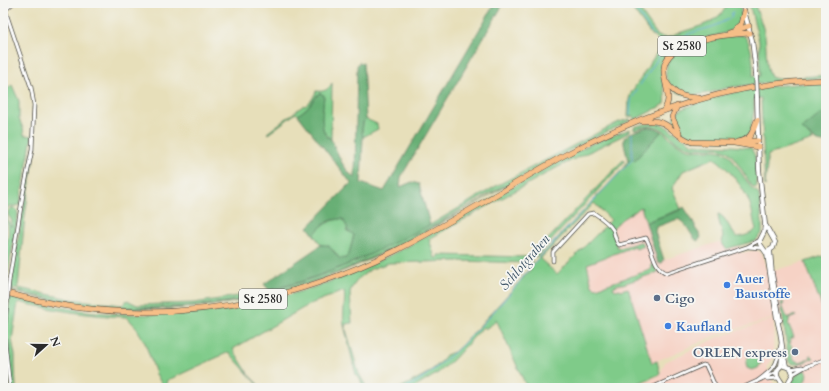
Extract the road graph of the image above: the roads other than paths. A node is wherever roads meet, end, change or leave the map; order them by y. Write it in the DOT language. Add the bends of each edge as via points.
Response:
graph roads {
  1 [pos="14,3"];
  2 [pos="742,3"];
  3 [pos="4,9"];
  4 [pos="744,11"];
  5 [pos="749,26"];
  6 [pos="734,30"];
  7 [pos="750,33"];
  8 [pos="724,35"];
  9 [pos="665,80"];
  10 [pos="826,80"];
  11 [pos="704,98"];
  12 [pos="678,106"];
  13 [pos="664,110"];
  14 [pos="757,120"];
  15 [pos="637,121"];
  16 [pos="680,136"];
  17 [pos="742,141"];
  18 [pos="758,141"];
  19 [pos="734,143"];
  20 [pos="758,147"];
  21 [pos="765,224"];
  22 [pos="770,236"];
  23 [pos="761,239"];
  24 [pos="747,246"];
  25 [pos="763,249"];
  26 [pos="770,250"];
  27 [pos="553,261"];
  28 [pos="3,292"];
  29 [pos="780,332"];
  30 [pos="781,341"];
  31 [pos="826,359"];
  32 [pos="784,366"];
  33 [pos="806,367"];
  34 [pos="791,369"];
  35 [pos="777,372"];
  36 [pos="793,374"];
  37 [pos="778,378"];
  38 [pos="763,379"];
  39 [pos="783,381"];
  40 [pos="788,381"];
  41 [pos="756,382"];
  42 [pos="10,388"];
  43 [pos="651,388"];
  44 [pos="716,388"];
  45 [pos="742,388"];
  46 [pos="785,388"];
  47 [pos="788,388"];
  1 -- 3 [label="street"];
  2 -- 4 [label="street"];
  3 -- 42 [label="street, bridge" via="31,87 34,105 32,150 9,281 4,333"];
  4 -- 5 [label="street"];
  4 -- 6 [label="highway" via="741,24"];
  5 -- 6 [label="highway, St 2580"];
  5 -- 7 [label="street"];
  6 -- 8 [label="highway, St 2580"];
  7 -- 8 [label="highway, St 2580"];
  7 -- 14 [label="street, bridge" via="756,73"];
  8 -- 9 [label="highway, St 2580" via="688,44 673,51 664,64"];
  9 -- 11 [label="highway, St 2580" via="679,95"];
  9 -- 13 [label="highway, St 2580" via="668,101"];
  10 -- 11 [label="highway, St 2580" via="772,84"];
  11 -- 12 [label="highway, St 2580"];
  12 -- 13 [label="highway, St 2580"];
  12 -- 16 [label="highway" via="672,117"];
  13 -- 15 [label="highway, St 2580"];
  14 -- 17 [label="highway" via="751,136"];
  14 -- 18 [label="street"];
  15 -- 16 [label="highway, St 2580" via="662,122"];
  15 -- 28 [label="highway, St 2580" via="565,156 398,249 347,272 292,292 218,307 155,312 110,311 68,306"];
  16 -- 19 [label="highway, St 2580" via="696,142"];
  17 -- 18 [label="highway, St 2580"];
  17 -- 19 [label="highway, St 2580"];
  18 -- 20 [label="street"];
  19 -- 20 [label="highway, St 2580"];
  20 -- 21 [label="street"];
  21 -- 22 [label="street"];
  21 -- 23 [label="street"];
  22 -- 23 [label="street"];
  22 -- 26 [label="street" via="775,242"];
  23 -- 24 [label="street"];
  23 -- 25 [label="street"];
  24 -- 25 [label="street"];
  24 -- 27 [label="street" via="667,273 657,266 646,238 619,245 611,227 594,213 588,214 553,252"];
  25 -- 26 [label="street"];
  25 -- 29 [label="street"];
  26 -- 29 [label="street"];
  29 -- 30 [label="street"];
  30 -- 32 [label="street"];
  30 -- 41 [label="street" via="776,364"];
  31 -- 33 [label="street"];
  32 -- 34 [label="street"];
  32 -- 35 [label="street"];
  33 -- 34 [label="street"];
  33 -- 36 [label="street"];
  34 -- 36 [label="street"];
  35 -- 37 [label="street"];
  35 -- 38 [label="street"];
  36 -- 40 [label="street"];
  37 -- 38 [label="street"];
  37 -- 39 [label="street"];
  38 -- 41 [label="street"];
  39 -- 40 [label="street"];
  39 -- 46 [label="street"];
  40 -- 47 [label="street"];
  41 -- 45 [label="street"];
  43 -- 44 [label="street" via="702,365 706,366"];
}
